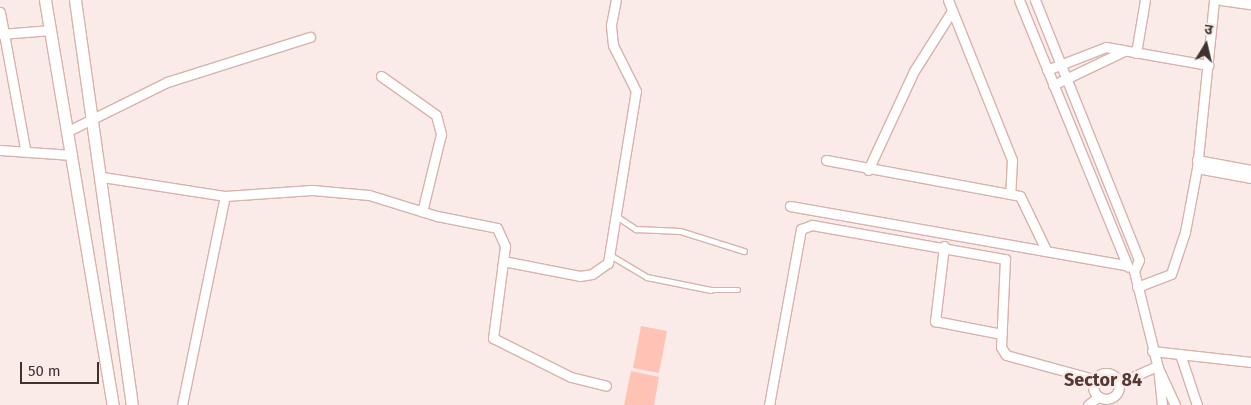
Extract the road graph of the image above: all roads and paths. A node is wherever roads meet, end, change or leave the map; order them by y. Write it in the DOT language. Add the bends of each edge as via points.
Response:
graph roads {
  1 [pos="45,0"];
  2 [pos="74,0"];
  3 [pos="616,0"];
  4 [pos="948,0"];
  5 [pos="1019,0"];
  6 [pos="1035,0"];
  7 [pos="1145,0"];
  8 [pos="1214,0"];
  9 [pos="1221,0"];
  10 [pos="1251,4"];
  11 [pos="952,11"];
  12 [pos="0,12"];
  13 [pos="51,30"];
  14 [pos="3,34"];
  15 [pos="310,37"];
  16 [pos="1124,51"];
  17 [pos="1136,53"];
  18 [pos="1063,64"];
  19 [pos="1208,65"];
  20 [pos="1047,70"];
  21 [pos="381,76"];
  22 [pos="1068,78"];
  23 [pos="1053,85"];
  24 [pos="94,118"];
  25 [pos="68,131"];
  26 [pos="24,148"];
  27 [pos="0,150"];
  28 [pos="72,155"];
  29 [pos="826,160"];
  30 [pos="1197,164"];
  31 [pos="868,170"];
  32 [pos="1251,170"];
  33 [pos="102,177"];
  34 [pos="1251,178"];
  35 [pos="1010,194"];
  36 [pos="225,196"];
  37 [pos="790,206"];
  38 [pos="422,212"];
  39 [pos="618,217"];
  40 [pos="944,246"];
  41 [pos="1046,250"];
  42 [pos="744,251"];
  43 [pos="610,255"];
  44 [pos="503,261"];
  45 [pos="1125,265"];
  46 [pos="1134,271"];
  47 [pos="1137,287"];
  48 [pos="738,290"];
  49 [pos="1002,334"];
  50 [pos="1152,351"];
  51 [pos="1180,354"];
  52 [pos="1250,363"];
  53 [pos="1157,367"];
  54 [pos="1094,379"];
  55 [pos="1119,383"];
  56 [pos="606,386"];
  57 [pos="1098,397"];
  58 [pos="1110,402"];
  59 [pos="113,405"];
  60 [pos="132,405"];
  61 [pos="182,405"];
  62 [pos="769,405"];
  63 [pos="1088,405"];
  64 [pos="1162,405"];
  65 [pos="1175,405"];
  66 [pos="1197,405"];
  1 -- 13 [label="street"];
  2 -- 24 [label="street"];
  3 -- 39 [label="street" via="611,24 613,45 636,91"];
  4 -- 11 [label="street"];
  5 -- 20 [label="street"];
  6 -- 18 [label="street"];
  7 -- 17 [label="street"];
  8 -- 19 [label="street"];
  9 -- 10 [label="street"];
  11 -- 31 [label="street" via="914,72"];
  11 -- 35 [label="street" via="1012,160"];
  12 -- 14 [label="street"];
  13 -- 14 [label="street"];
  13 -- 25 [label="street"];
  14 -- 26 [label="street"];
  15 -- 24 [label="street" via="167,82"];
  16 -- 17 [label="street"];
  16 -- 18 [label="street" via="1106,47"];
  16 -- 22 [label="street"];
  17 -- 19 [label="street"];
  18 -- 20 [label="street"];
  18 -- 22 [label="street"];
  19 -- 30 [label="street"];
  20 -- 23 [label="street"];
  21 -- 38 [label="street" via="436,115 439,124 441,134"];
  22 -- 23 [label="street"];
  22 -- 46 [label="street" via="1139,260"];
  23 -- 45 [label="street"];
  24 -- 25 [label="street"];
  24 -- 33 [label="street"];
  25 -- 28 [label="street"];
  26 -- 27 [label="street"];
  26 -- 28 [label="street"];
  28 -- 59 [label="street"];
  29 -- 31 [label="street"];
  30 -- 32 [label="street"];
  30 -- 34 [label="street"];
  30 -- 47 [label="street" via="1185,232 1171,274"];
  31 -- 35 [label="street"];
  33 -- 36 [label="street"];
  33 -- 60 [label="street"];
  35 -- 41 [label="street" via="1020,196"];
  36 -- 38 [label="street" via="346,191"];
  36 -- 61 [label="street"];
  37 -- 41 [label="street"];
  38 -- 44 [label="street" via="497,228 505,246"];
  39 -- 42 [label="lane" via="636,229 680,231"];
  39 -- 43 [label="street"];
  40 -- 49 [label="street" via="998,256 1008,262"];
  40 -- 49 [label="street" via="935,321"];
  40 -- 62 [label="street" via="818,225 802,229"];
  41 -- 45 [label="street"];
  43 -- 44 [label="street" via="602,269 580,276"];
  43 -- 48 [label="lane" via="647,277 712,290"];
  44 -- 56 [label="street" via="493,338 571,378"];
  45 -- 46 [label="street"];
  46 -- 47 [label="street"];
  47 -- 50 [label="street"];
  49 -- 54 [label="street" via="1001,347 1012,359"];
  50 -- 51 [label="street"];
  50 -- 53 [label="street"];
  51 -- 52 [label="street"];
  51 -- 66 [label="street"];
  53 -- 55 [label="street"];
  53 -- 64 [label="street"];
  53 -- 65 [label="street"];
  54 -- 55 [label="street" via="1104,372"];
  54 -- 57 [label="street"];
  55 -- 58 [label="street"];
  57 -- 58 [label="street"];
  57 -- 63 [label="street"];
}
